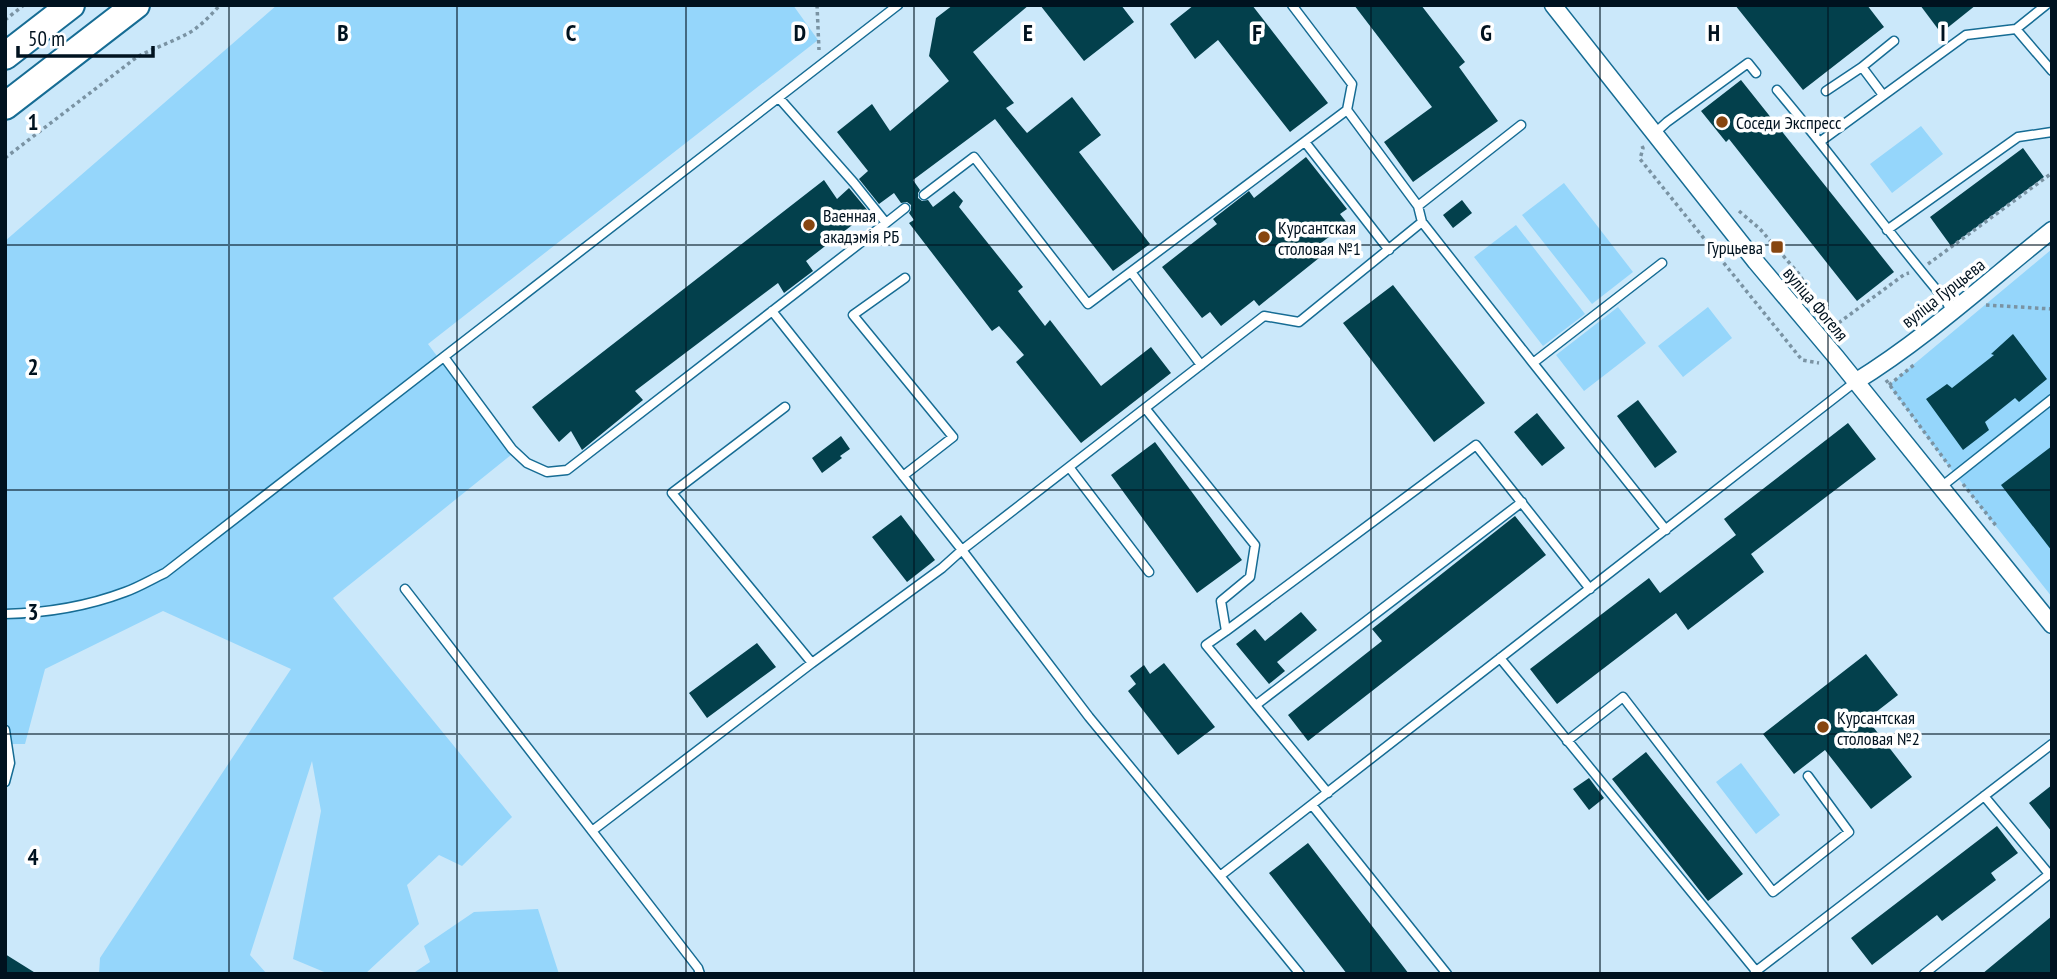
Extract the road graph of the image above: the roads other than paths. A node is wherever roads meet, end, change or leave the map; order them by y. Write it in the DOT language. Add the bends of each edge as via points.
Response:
graph roads {
  1 [pos="71,5"];
  2 [pos="136,5"];
  3 [pos="898,5"];
  4 [pos="1292,5"];
  5 [pos="2046,5"];
  6 [pos="1559,7"];
  7 [pos="2017,29"];
  8 [pos="1895,41"];
  9 [pos="5,56"];
  10 [pos="1862,67"];
  11 [pos="2052,71"];
  12 [pos="1756,73"];
  13 [pos="1777,90"];
  14 [pos="1826,91"];
  15 [pos="1883,95"];
  16 [pos="779,98"];
  17 [pos="5,106"];
  18 [pos="1347,110"];
  19 [pos="1521,125"];
  20 [pos="2052,132"];
  21 [pos="1655,133"];
  22 [pos="1821,141"];
  23 [pos="1305,142"];
  24 [pos="924,195"];
  25 [pos="1418,206"];
  26 [pos="905,208"];
  27 [pos="1422,222"];
  28 [pos="886,223"];
  29 [pos="1887,230"];
  30 [pos="2052,230"];
  31 [pos="1389,250"];
  32 [pos="1662,263"];
  33 [pos="1131,272"];
  34 [pos="905,278"];
  35 [pos="772,311"];
  36 [pos="1951,311"];
  37 [pos="444,356"];
  38 [pos="1533,363"];
  39 [pos="1201,365"];
  40 [pos="1855,382"];
  41 [pos="2052,399"];
  42 [pos="785,407"];
  43 [pos="1145,408"];
  44 [pos="1069,467"];
  45 [pos="903,476"];
  46 [pos="1941,487"];
  47 [pos="1522,502"];
  48 [pos="1666,530"];
  49 [pos="962,550"];
  50 [pos="1149,572"];
  51 [pos="405,589"];
  52 [pos="1590,589"];
  53 [pos="5,614"];
  54 [pos="2052,625"];
  55 [pos="1226,631"];
  56 [pos="1500,658"];
  57 [pos="812,663"];
  58 [pos="1255,705"];
  59 [pos="5,730"];
  60 [pos="1567,741"];
  61 [pos="2052,744"];
  62 [pos="1808,776"];
  63 [pos="5,782"];
  64 [pos="1328,793"];
  65 [pos="1984,796"];
  66 [pos="1312,805"];
  67 [pos="592,831"];
  68 [pos="2051,873"];
  69 [pos="1220,876"];
  70 [pos="1754,972"];
  71 [pos="700,974"];
  72 [pos="1300,974"];
  73 [pos="1447,974"];
  74 [pos="1924,974"];
  1 -- 9 [label="highway"];
  2 -- 17 [label="highway"];
  3 -- 16 [label="lane"];
  4 -- 18 [label="lane" via="1352,84"];
  5 -- 7 [label="lane"];
  6 -- 21 [label="street, вуліца Фогеля"];
  7 -- 11 [label="lane"];
  7 -- 15 [label="lane" via="1966,35"];
  8 -- 10 [label="lane"];
  10 -- 14 [label="lane"];
  10 -- 15 [label="lane"];
  12 -- 21 [label="lane" via="1748,63"];
  13 -- 22 [label="lane"];
  15 -- 22 [label="lane"];
  16 -- 28 [label="lane"];
  16 -- 37 [label="lane"];
  18 -- 23 [label="lane"];
  18 -- 25 [label="lane"];
  19 -- 25 [label="lane"];
  20 -- 29 [label="lane" via="2018,137"];
  21 -- 40 [label="street, вуліца Фогеля"];
  22 -- 29 [label="lane"];
  23 -- 31 [label="lane"];
  23 -- 33 [label="lane"];
  24 -- 33 [label="lane" via="974,157 1088,304"];
  25 -- 27 [label="lane"];
  26 -- 28 [label="lane"];
  27 -- 31 [label="lane"];
  27 -- 38 [label="lane"];
  28 -- 35 [label="lane"];
  29 -- 36 [label="lane"];
  30 -- 36 [label="street, вуліца Гурцьева"];
  31 -- 39 [label="lane" via="1299,322 1264,316"];
  32 -- 38 [label="lane"];
  33 -- 39 [label="lane"];
  34 -- 45 [label="lane" via="853,315 953,437"];
  35 -- 37 [label="lane" via="567,470 547,472 527,463"];
  35 -- 45 [label="lane"];
  36 -- 40 [label="street, вуліца Гурцьева"];
  37 -- 53 [label="lane" via="165,573 85,604"];
  38 -- 48 [label="lane"];
  39 -- 43 [label="lane"];
  40 -- 46 [label="street, вуліца Фогеля"];
  40 -- 48 [label="lane"];
  41 -- 46 [label="lane"];
  42 -- 57 [label="lane" via="672,493"];
  43 -- 44 [label="lane"];
  43 -- 55 [label="lane" via="1255,545 1250,577 1221,601"];
  44 -- 49 [label="lane"];
  44 -- 50 [label="lane"];
  45 -- 49 [label="lane"];
  46 -- 54 [label="street, вуліца Фогеля"];
  47 -- 52 [label="lane"];
  47 -- 55 [label="lane" via="1476,445"];
  47 -- 58 [label="lane"];
  48 -- 52 [label="lane"];
  49 -- 57 [label="lane"];
  49 -- 69 [label="lane" via="1089,717"];
  51 -- 67 [label="lane"];
  52 -- 56 [label="lane"];
  55 -- 58 [label="lane" via="1206,645"];
  56 -- 60 [label="lane"];
  56 -- 64 [label="lane"];
  57 -- 67 [label="lane"];
  58 -- 64 [label="lane"];
  59 -- 63 [label="lane" via="10,763"];
  60 -- 62 [label="lane" via="1623,697 1773,892 1849,832"];
  60 -- 70 [label="lane"];
  61 -- 65 [label="lane"];
  64 -- 66 [label="lane"];
  65 -- 68 [label="lane"];
  65 -- 70 [label="lane"];
  66 -- 69 [label="lane"];
  66 -- 73 [label="lane"];
  67 -- 71 [label="lane"];
  68 -- 74 [label="lane"];
  69 -- 72 [label="lane"];
}
